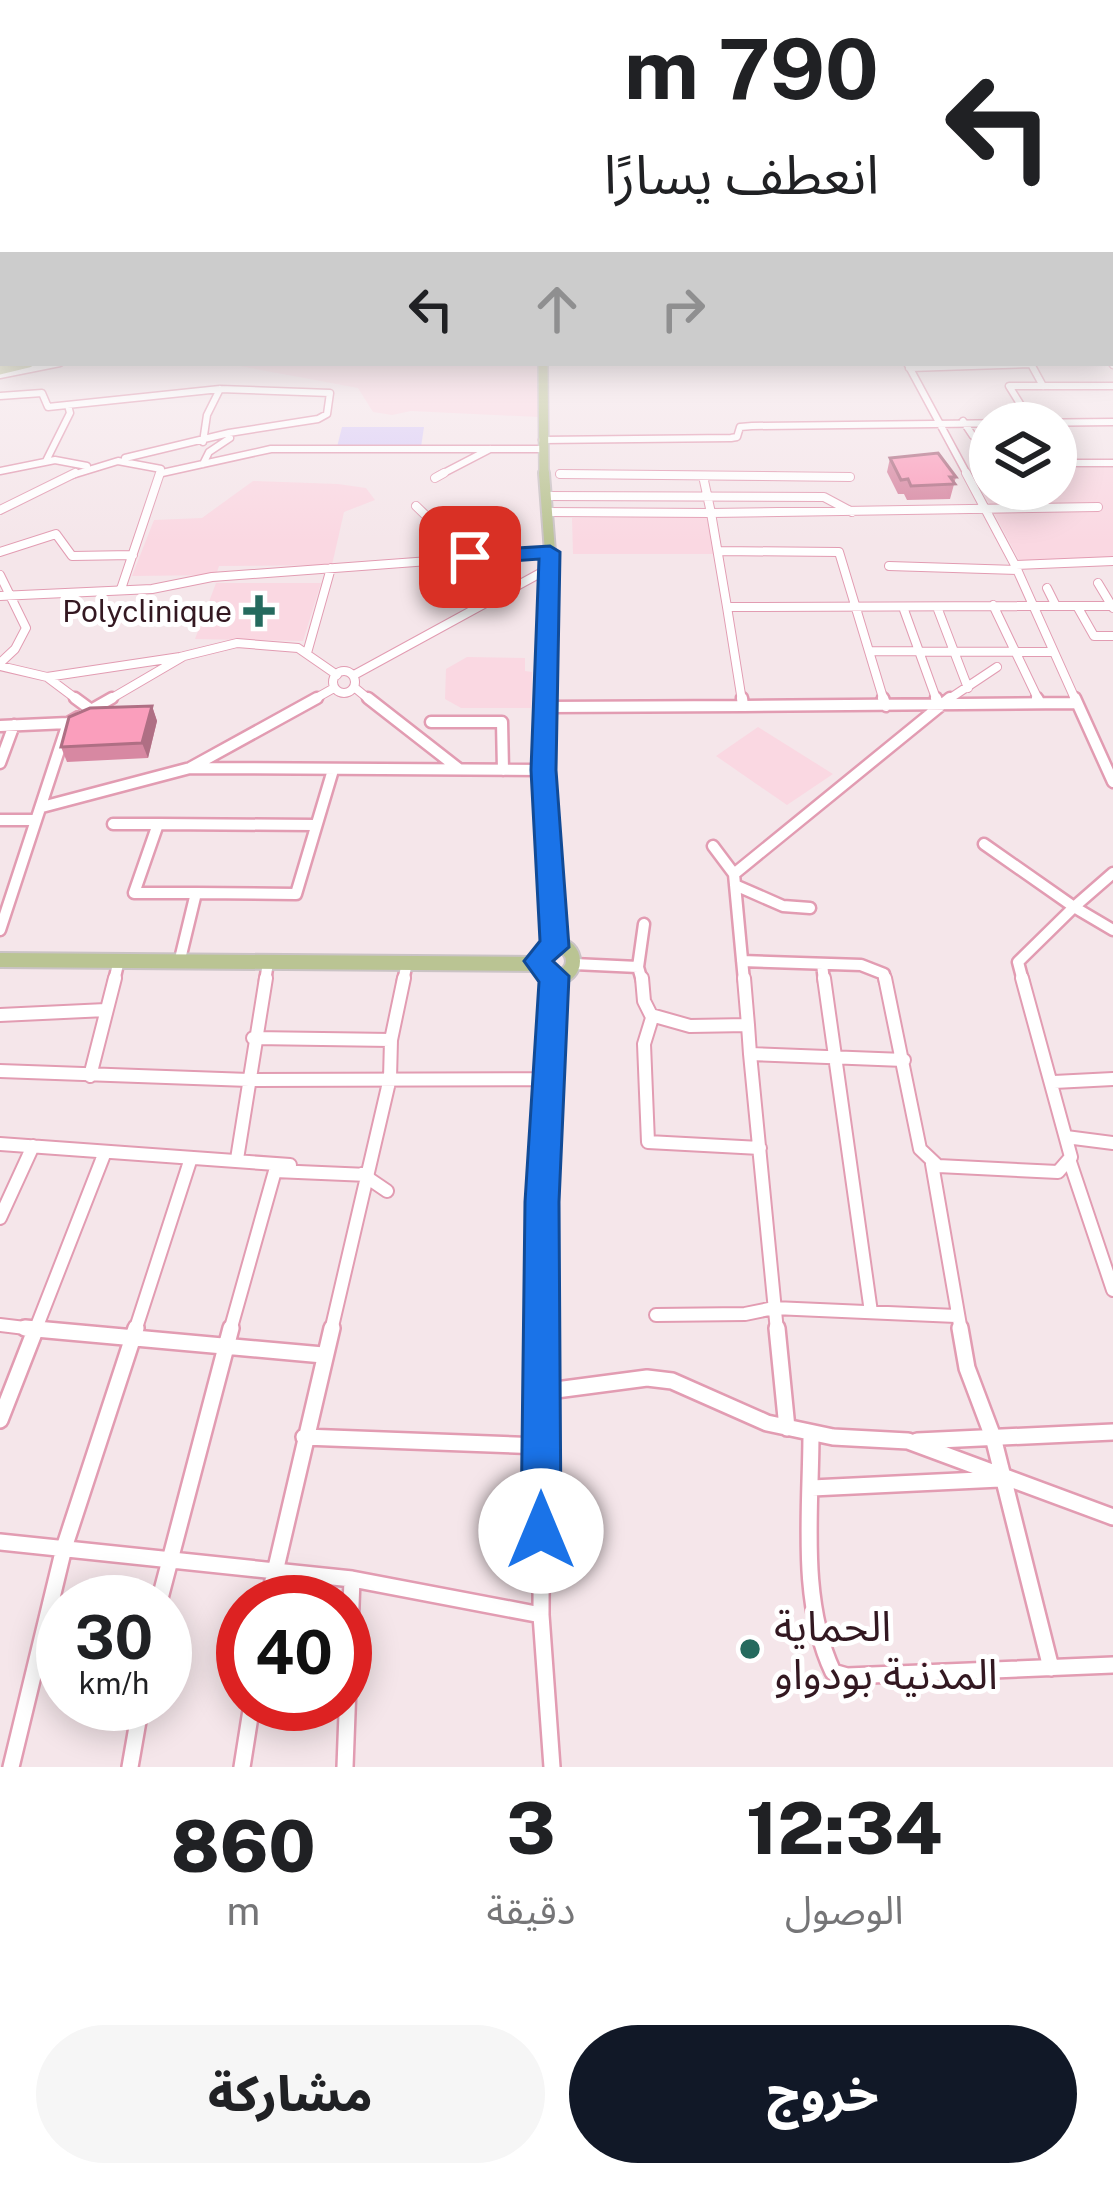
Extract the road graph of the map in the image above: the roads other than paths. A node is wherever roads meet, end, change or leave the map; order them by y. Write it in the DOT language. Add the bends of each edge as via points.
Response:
graph roads {
  1 [pos="543,377"];
  2 [pos="914,377"];
  3 [pos="1038,377"];
  4 [pos="1043,386"];
  5 [pos="1113,386"];
  6 [pos="220,389"];
  7 [pos="0,396"];
  8 [pos="1019,402"];
  9 [pos="68,405"];
  10 [pos="935,421"];
  11 [pos="963,421"];
  12 [pos="969,421"];
  13 [pos="1077,422"];
  14 [pos="1113,422"];
  15 [pos="242,430"];
  16 [pos="969,430"];
  17 [pos="203,442"];
  18 [pos="490,449"];
  19 [pos="543,450"];
  20 [pos="125,458"];
  21 [pos="46,461"];
  22 [pos="1077,463"];
  23 [pos="1113,463"];
  24 [pos="203,464"];
  25 [pos="87,466"];
  26 [pos="530,470"];
  27 [pos="0,471"];
  28 [pos="165,471"];
  29 [pos="560,474"];
  30 [pos="703,476"];
  31 [pos="435,478"];
  32 [pos="850,478"];
  33 [pos="969,484"];
  34 [pos="545,496"];
  35 [pos="707,496"];
  36 [pos="416,506"];
  37 [pos="969,506"];
  38 [pos="1077,507"];
  39 [pos="1098,507"];
  40 [pos="0,510"];
  41 [pos="983,510"];
  42 [pos="546,512"];
  43 [pos="852,512"];
  44 [pos="711,513"];
  45 [pos="718,551"];
  46 [pos="550,552"];
  47 [pos="0,553"];
  48 [pos="134,555"];
  49 [pos="470,557"];
  50 [pos="1113,561"];
  51 [pos="889,566"];
  52 [pos="331,568"];
  53 [pos="1016,568"];
  54 [pos="546,570"];
  55 [pos="0,575"];
  56 [pos="1098,583"];
  57 [pos="121,589"];
  58 [pos="1047,589"];
  59 [pos="3,596"];
  60 [pos="494,598"];
  61 [pos="470,600"];
  62 [pos="993,605"];
  63 [pos="1032,605"];
  64 [pos="1056,606"];
  65 [pos="1077,606"];
  66 [pos="727,607"];
  67 [pos="858,607"];
  68 [pos="937,607"];
  69 [pos="1113,607"];
  70 [pos="903,608"];
  71 [pos="1113,636"];
  72 [pos="380,646"];
  73 [pos="870,651"];
  74 [pos="954,652"];
  75 [pos="1017,652"];
  76 [pos="1052,652"];
  77 [pos="307,653"];
  78 [pos="918,653"];
  79 [pos="184,656"];
  80 [pos="374,664"];
  81 [pos="0,665"];
  82 [pos="997,667"];
  83 [pos="338,675"];
  84 [pos="47,677"];
  85 [pos="354,681"];
  86 [pos="967,686"];
  87 [pos="334,688"];
  88 [pos="1075,703"];
  89 [pos="974,704"];
  90 [pos="1040,704"];
  91 [pos="939,705"];
  92 [pos="743,706"];
  93 [pos="886,706"];
  94 [pos="547,707"];
  95 [pos="90,709"];
  96 [pos="68,722"];
  97 [pos="14,725"];
  98 [pos="0,726"];
  99 [pos="421,739"];
  100 [pos="1097,750"];
  101 [pos="1113,750"];
  102 [pos="1,758"];
  103 [pos="190,768"];
  104 [pos="459,769"];
  105 [pos="333,770"];
  106 [pos="503,770"];
  107 [pos="543,770"];
  108 [pos="1113,782"];
  109 [pos="42,807"];
  110 [pos="0,820"];
  111 [pos="35,820"];
  112 [pos="113,824"];
  113 [pos="158,824"];
  114 [pos="314,825"];
  115 [pos="984,844"];
  116 [pos="713,846"];
  117 [pos="1113,873"];
  118 [pos="735,880"];
  119 [pos="196,893"];
  120 [pos="4,905"];
  121 [pos="1074,907"];
  122 [pos="810,908"];
  123 [pos="644,924"];
  124 [pos="0,930"];
  125 [pos="1113,930"];
  126 [pos="554,947"];
  127 [pos="180,959"];
  128 [pos="119,960"];
  129 [pos="0,961"];
  130 [pos="742,961"];
  131 [pos="268,962"];
  132 [pos="407,963"];
  133 [pos="574,964"];
  134 [pos="822,964"];
  135 [pos="638,967"];
  136 [pos="549,970"];
  137 [pos="106,1010"];
  138 [pos="0,1016"];
  139 [pos="652,1018"];
  140 [pos="748,1025"];
  141 [pos="253,1038"];
  142 [pos="391,1040"];
  143 [pos="750,1054"];
  144 [pos="837,1057"];
  145 [pos="904,1060"];
  146 [pos="0,1070"];
  147 [pos="90,1076"];
  148 [pos="390,1078"];
  149 [pos="551,1079"];
  150 [pos="1113,1079"];
  151 [pos="249,1080"];
  152 [pos="1054,1082"];
  153 [pos="1066,1137"];
  154 [pos="1113,1143"];
  155 [pos="0,1144"];
  156 [pos="33,1146"];
  157 [pos="760,1148"];
  158 [pos="105,1151"];
  159 [pos="191,1158"];
  160 [pos="237,1159"];
  161 [pos="1070,1162"];
  162 [pos="932,1164"];
  163 [pos="368,1175"];
  164 [pos="387,1191"];
  165 [pos="0,1218"];
  166 [pos="1113,1290"];
  167 [pos="774,1308"];
  168 [pos="871,1312"];
  169 [pos="656,1315"];
  170 [pos="956,1316"];
  171 [pos="0,1324"];
  172 [pos="34,1329"];
  173 [pos="130,1342"];
  174 [pos="226,1349"];
  175 [pos="322,1355"];
  176 [pos="542,1392"];
  177 [pos="0,1420"];
  178 [pos="787,1428"];
  179 [pos="811,1432"];
  180 [pos="1113,1432"];
  181 [pos="304,1437"];
  182 [pos="993,1437"];
  183 [pos="908,1442"];
  184 [pos="541,1446"];
  185 [pos="1003,1479"];
  186 [pos="812,1488"];
  187 [pos="1113,1516"];
  188 [pos="0,1542"];
  189 [pos="64,1547"];
  190 [pos="167,1559"];
  191 [pos="273,1571"];
  192 [pos="164,1575"];
  193 [pos="272,1575"];
  194 [pos="308,1575"];
  195 [pos="372,1584"];
  196 [pos="541,1615"];
  197 [pos="1113,1665"];
  198 [pos="1051,1668"];
  199 [pos="136,1731"];
  200 [pos="248,1731"];
  201 [pos="346,1731"];
  202 [pos="11,1767"];
  203 [pos="130,1767"];
  204 [pos="242,1767"];
  205 [pos="345,1767"];
  206 [pos="552,1767"];
  1 -- 19 [label="main road"];
  2 -- 10 [label="street"];
  3 -- 4 [label="street"];
  4 -- 5 [label="street"];
  4 -- 8 [label="street" via="1010,386"];
  6 -- 9 [label="street"];
  6 -- 15 [label="street" via="331,393 324,417"];
  6 -- 17 [label="street"];
  7 -- 9 [label="street" via="45,393 45,407"];
  9 -- 21 [label="street"];
  10 -- 11 [label="street"];
  10 -- 19 [label="street" via="752,426 731,439"];
  10 -- 33 [label="street"];
  11 -- 12 [label="street"];
  11 -- 16 [label="street"];
  13 -- 14 [label="street"];
  15 -- 17 [label="street"];
  15 -- 24 [label="street"];
  17 -- 20 [label="street"];
  18 -- 19 [label="street"];
  18 -- 24 [label="street" via="271,449"];
  18 -- 31 [label="street"];
  19 -- 26 [label="street"];
  19 -- 34 [label="main road"];
  20 -- 25 [label="street"];
  20 -- 28 [label="street"];
  21 -- 25 [label="street"];
  21 -- 27 [label="street"];
  22 -- 23 [label="street"];
  24 -- 28 [label="street"];
  25 -- 40 [label="street"];
  28 -- 48 [label="street"];
  29 -- 30 [label="street"];
  30 -- 32 [label="street"];
  30 -- 35 [label="street"];
  34 -- 35 [label="street"];
  34 -- 42 [label="main road"];
  35 -- 43 [label="street" via="824,497"];
  35 -- 44 [label="street"];
  36 -- 49 [label="street"];
  37 -- 43 [label="street"];
  38 -- 39 [label="street"];
  41 -- 53 [label="street"];
  42 -- 44 [label="street"];
  42 -- 46 [label="main road"];
  43 -- 44 [label="street"];
  44 -- 45 [label="street"];
  45 -- 66 [label="street"];
  45 -- 67 [label="street" via="839,552"];
  46 -- 49 [label="street"];
  46 -- 54 [label="main road"];
  47 -- 48 [label="street" via="56,534 72,556"];
  48 -- 57 [label="street"];
  49 -- 52 [label="street"];
  50 -- 53 [label="street"];
  51 -- 53 [label="street"];
  52 -- 57 [label="street"];
  52 -- 77 [label="street"];
  53 -- 63 [label="street"];
  54 -- 60 [label="street"];
  54 -- 94 [label="main road"];
  55 -- 59 [label="street"];
  56 -- 69 [label="street"];
  57 -- 59 [label="street"];
  58 -- 64 [label="street"];
  59 -- 81 [label="street" via="22,608 26,637"];
  60 -- 61 [label="street"];
  60 -- 80 [label="street"];
  62 -- 63 [label="street"];
  62 -- 68 [label="street"];
  62 -- 75 [label="street"];
  63 -- 64 [label="street"];
  63 -- 76 [label="street"];
  64 -- 65 [label="street"];
  65 -- 69 [label="street"];
  65 -- 71 [label="street" via="1094,636"];
  66 -- 67 [label="street"];
  66 -- 92 [label="street"];
  67 -- 70 [label="street"];
  67 -- 73 [label="street"];
  68 -- 70 [label="street"];
  68 -- 74 [label="street"];
  70 -- 78 [label="street"];
  72 -- 80 [label="street"];
  73 -- 78 [label="street"];
  73 -- 93 [label="street"];
  74 -- 75 [label="street"];
  74 -- 78 [label="street"];
  74 -- 86 [label="street"];
  75 -- 76 [label="street"];
  75 -- 90 [label="street"];
  76 -- 88 [label="street"];
  77 -- 79 [label="street" via="237,643"];
  77 -- 83 [label="street"];
  78 -- 91 [label="street"];
  79 -- 84 [label="street"];
  79 -- 95 [label="street"];
  80 -- 85 [label="street"];
  81 -- 84 [label="street"];
  82 -- 86 [label="street"];
  83 -- 85 [label="street"];
  83 -- 87 [label="street"];
  84 -- 95 [label="street"];
  85 -- 87 [label="street"];
  85 -- 99 [label="street"];
  86 -- 89 [label="street"];
  86 -- 91 [label="street"];
  87 -- 103 [label="street"];
  88 -- 90 [label="street"];
  88 -- 100 [label="street"];
  89 -- 90 [label="street"];
  89 -- 91 [label="street"];
  91 -- 93 [label="street"];
  91 -- 118 [label="street"];
  92 -- 93 [label="street"];
  92 -- 94 [label="street"];
  94 -- 107 [label="main road"];
  95 -- 96 [label="street"];
  96 -- 97 [label="street"];
  96 -- 109 [label="street"];
  97 -- 98 [label="street"];
  97 -- 102 [label="street"];
  99 -- 104 [label="street"];
  99 -- 106 [label="street" via="430,722 502,722"];
  100 -- 101 [label="street"];
  100 -- 108 [label="street"];
  103 -- 105 [label="street"];
  103 -- 109 [label="street"];
  104 -- 105 [label="street"];
  104 -- 106 [label="street"];
  105 -- 114 [label="street"];
  106 -- 107 [label="street"];
  107 -- 126 [label="main road"];
  109 -- 111 [label="street"];
  110 -- 111 [label="street"];
  111 -- 120 [label="street"];
  112 -- 113 [label="street"];
  113 -- 114 [label="street"];
  113 -- 119 [label="street" via="134,893"];
  114 -- 119 [label="street" via="296,894"];
  115 -- 121 [label="street"];
  116 -- 118 [label="street"];
  117 -- 121 [label="street"];
  118 -- 122 [label="street" via="784,907"];
  118 -- 130 [label="street"];
  119 -- 127 [label="street"];
  120 -- 124 [label="street"];
  121 -- 125 [label="street"];
  121 -- 152 [label="street" via="1018,962"];
  123 -- 135 [label="street"];
  126 -- 133 [label="main road"];
  126 -- 136 [label="main road" via="540,956"];
  127 -- 128 [label="main road"];
  127 -- 131 [label="main road"];
  128 -- 129 [label="main road"];
  128 -- 137 [label="street"];
  130 -- 134 [label="street"];
  130 -- 140 [label="street"];
  131 -- 132 [label="main road"];
  131 -- 141 [label="street"];
  132 -- 136 [label="main road"];
  132 -- 142 [label="street"];
  133 -- 135 [label="street"];
  133 -- 136 [label="main road" via="565,974"];
  134 -- 144 [label="street"];
  134 -- 145 [label="street" via="884,974"];
  135 -- 139 [label="street"];
  136 -- 149 [label="street"];
  137 -- 138 [label="street"];
  137 -- 147 [label="street"];
  139 -- 140 [label="street"];
  139 -- 157 [label="street" via="644,1043 648,1142"];
  140 -- 143 [label="street"];
  141 -- 142 [label="street"];
  141 -- 151 [label="street"];
  142 -- 148 [label="street"];
  143 -- 144 [label="street"];
  143 -- 157 [label="street"];
  144 -- 145 [label="street"];
  144 -- 168 [label="street"];
  145 -- 162 [label="street" via="920,1149"];
  146 -- 147 [label="street"];
  147 -- 151 [label="street"];
  148 -- 149 [label="street"];
  148 -- 151 [label="street"];
  148 -- 163 [label="street"];
  149 -- 176 [label="street"];
  150 -- 152 [label="street"];
  151 -- 160 [label="street"];
  152 -- 153 [label="street"];
  153 -- 154 [label="street"];
  153 -- 161 [label="street"];
  155 -- 156 [label="street"];
  156 -- 158 [label="street"];
  156 -- 165 [label="street"];
  157 -- 167 [label="street"];
  158 -- 159 [label="street"];
  158 -- 172 [label="street"];
  159 -- 160 [label="street"];
  159 -- 173 [label="street"];
  160 -- 163 [label="street"];
  161 -- 162 [label="street" via="1058,1172"];
  161 -- 166 [label="street"];
  162 -- 170 [label="street"];
  163 -- 164 [label="street"];
  163 -- 174 [label="street" via="275,1171"];
  163 -- 175 [label="street"];
  167 -- 168 [label="street"];
  167 -- 169 [label="street"];
  167 -- 178 [label="street"];
  168 -- 170 [label="street"];
  170 -- 182 [label="street"];
  171 -- 172 [label="street"];
  172 -- 173 [label="street"];
  172 -- 177 [label="street"];
  173 -- 174 [label="street"];
  173 -- 189 [label="street"];
  174 -- 175 [label="street"];
  174 -- 190 [label="street"];
  175 -- 181 [label="street"];
  176 -- 178 [label="street" via="671,1381"];
  176 -- 184 [label="street"];
  178 -- 179 [label="street"];
  179 -- 183 [label="street"];
  179 -- 186 [label="street"];
  180 -- 182 [label="street"];
  181 -- 184 [label="street"];
  181 -- 191 [label="street"];
  182 -- 183 [label="street"];
  182 -- 185 [label="street"];
  183 -- 185 [label="street"];
  184 -- 196 [label="street"];
  185 -- 186 [label="street"];
  185 -- 187 [label="street"];
  185 -- 198 [label="street"];
  186 -- 198 [label="street" via="820,1635 832,1672"];
  188 -- 189 [label="street"];
  189 -- 190 [label="street"];
  189 -- 202 [label="street"];
  190 -- 191 [label="street"];
  190 -- 192 [label="street"];
  191 -- 193 [label="street"];
  191 -- 194 [label="street"];
  195 -- 196 [label="street"];
  196 -- 206 [label="street"];
  197 -- 198 [label="street"];
  199 -- 203 [label="street"];
  200 -- 204 [label="street"];
  201 -- 205 [label="street"];
}
